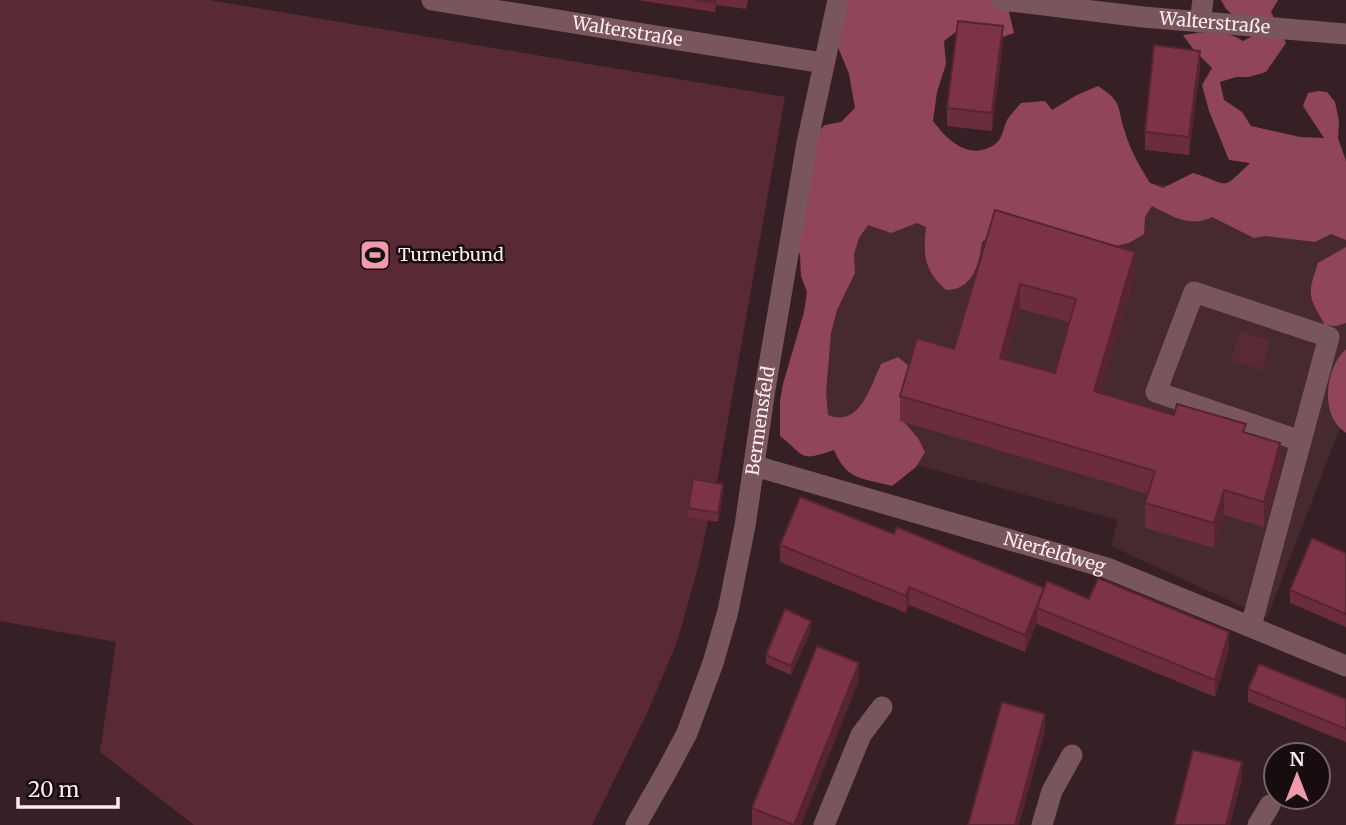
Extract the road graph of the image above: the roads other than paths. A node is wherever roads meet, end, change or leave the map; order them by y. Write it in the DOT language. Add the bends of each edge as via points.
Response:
graph roads {
  1 [pos="432,0"];
  2 [pos="838,0"];
  3 [pos="1001,0"];
  4 [pos="1203,0"];
  5 [pos="1200,22"];
  6 [pos="1346,34"];
  7 [pos="823,62"];
  8 [pos="1301,441"];
  9 [pos="755,466"];
  10 [pos="1251,626"];
  11 [pos="1346,666"];
  12 [pos="882,707"];
  13 [pos="1072,755"];
  14 [pos="636,825"];
  15 [pos="824,825"];
  16 [pos="1042,825"];
  1 -- 7 [label="street, Walterstraße"];
  2 -- 7 [label="street, Bermensfeld"];
  3 -- 5 [label="street, Walterstraße"];
  4 -- 5 [label="street"];
  5 -- 6 [label="street, Walterstraße"];
  7 -- 9 [label="street, Bermensfeld"];
  8 -- 8 [label="street" via="1329,337 1194,292 1156,393"];
  8 -- 10 [label="street"];
  9 -- 10 [label="street, Nierfeldweg" via="1107,568"];
  9 -- 14 [label="street, Bermensfeld" via="734,589 713,663 687,733"];
  10 -- 11 [label="street, Nierfeldweg"];
  12 -- 15 [label="street" via="861,735"];
  13 -- 16 [label="street" via="1052,791"];
}
